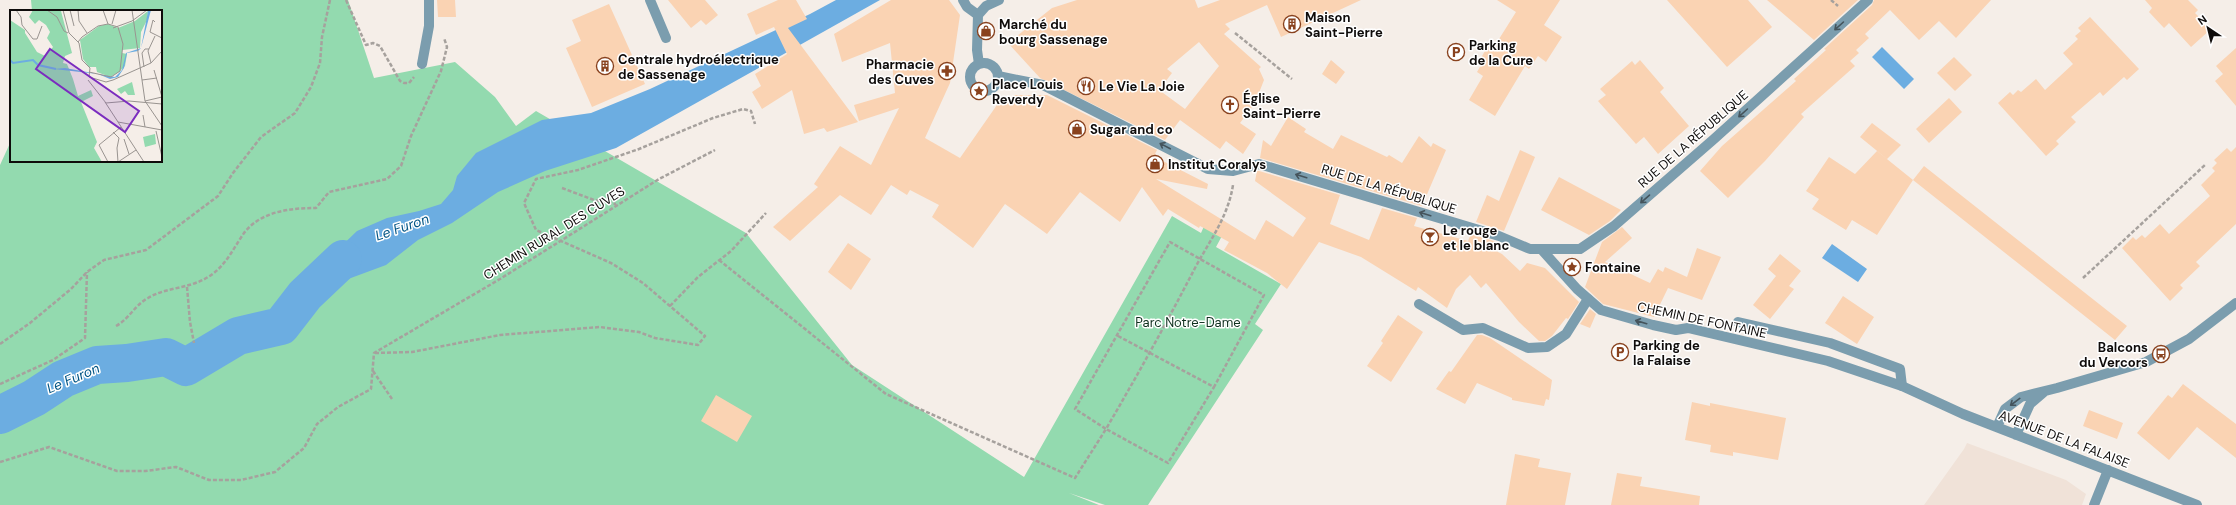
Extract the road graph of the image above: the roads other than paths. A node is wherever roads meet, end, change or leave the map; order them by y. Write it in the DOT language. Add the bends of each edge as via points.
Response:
graph roads {
  1 [pos="428,0"];
  2 [pos="650,0"];
  3 [pos="963,0"];
  4 [pos="999,0"];
  5 [pos="1868,0"];
  6 [pos="978,15"];
  7 [pos="666,38"];
  8 [pos="422,64"];
  9 [pos="979,64"];
  10 [pos="998,76"];
  11 [pos="1542,250"];
  12 [pos="1588,299"];
  13 [pos="2236,303"];
  14 [pos="1419,304"];
  15 [pos="1738,322"];
  16 [pos="1902,386"];
  17 [pos="2044,392"];
  18 [pos="1923,395"];
  19 [pos="1997,428"];
  20 [pos="2016,435"];
  21 [pos="2108,470"];
  22 [pos="2094,505"];
  23 [pos="2196,505"];
  1 -- 8 [label="street" via="429,26"];
  2 -- 7 [label="street"];
  3 -- 6 [label="street" via="967,7"];
  4 -- 6 [label="street" via="986,6"];
  5 -- 11 [label="street, RUE DE LA RÉPUBLIQUE, one-way" via="1614,226 1580,249"];
  6 -- 9 [label="street"];
  9 -- 10 [label="street" via="992,65"];
  9 -- 10 [label="street" via="972,68 970,76 972,85 978,90 994,88"];
  11 -- 10 [label="street, RUE DE LA RÉPUBLIQUE, one-way" via="1530,249 1499,236 1260,164 1233,171 1208,169 1043,84"];
  11 -- 12 [label="street, CHEMIN DE FONTAINE"];
  12 -- 14 [label="street" via="1566,334 1547,347 1528,348 1483,328 1463,330"];
  16 -- 12 [label="street, CHEMIN DE FONTAINE, one-way" via="1828,361 1688,328 1676,330 1601,310"];
  13 -- 17 [label="street" via="2189,339 2146,362"];
  15 -- 16 [label="street" via="1830,343 1900,369"];
  16 -- 18 [label="street, CHEMIN DE FONTAINE"];
  17 -- 19 [label="street, one-way" via="2031,393 2012,402"];
  17 -- 20 [label="street" via="2030,404"];
  18 -- 19 [label="street, AVENUE DE LA FALAISE"];
  19 -- 20 [label="street, AVENUE DE LA FALAISE"];
  20 -- 21 [label="street, AVENUE DE LA FALAISE"];
  21 -- 22 [label="street"];
  21 -- 23 [label="street, AVENUE DE LA FALAISE"];
}
